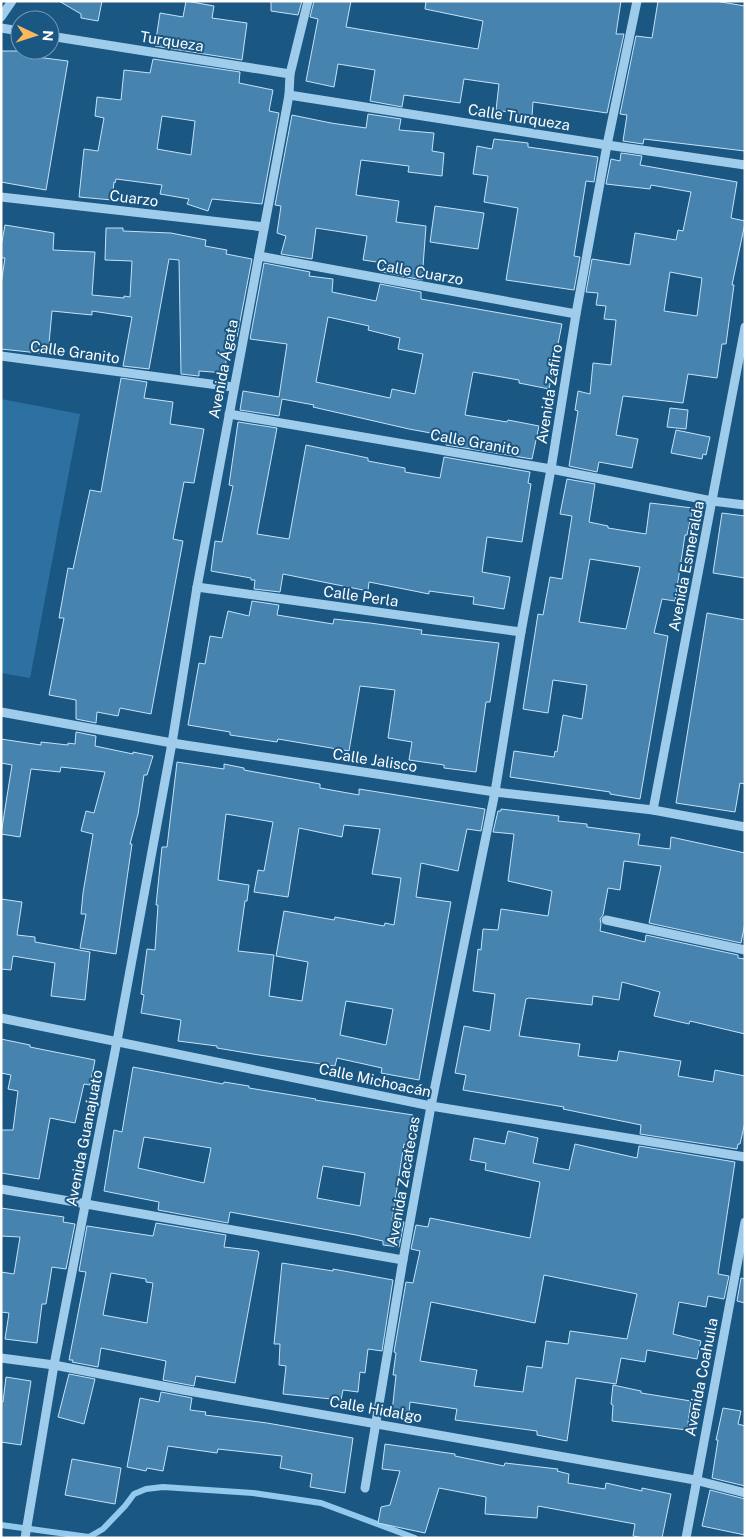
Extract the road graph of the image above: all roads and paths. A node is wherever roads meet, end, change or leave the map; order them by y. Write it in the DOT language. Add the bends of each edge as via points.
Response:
graph roads {
  1 [pos="12,1"];
  2 [pos="308,1"];
  3 [pos="637,1"];
  4 [pos="1,17"];
  5 [pos="60,38"];
  6 [pos="290,74"];
  7 [pos="289,94"];
  8 [pos="607,145"];
  9 [pos="745,165"];
  10 [pos="1,197"];
  11 [pos="264,227"];
  12 [pos="259,256"];
  13 [pos="576,314"];
  14 [pos="745,327"];
  15 [pos="1,356"];
  16 [pos="234,387"];
  17 [pos="229,414"];
  18 [pos="551,469"];
  19 [pos="712,501"];
  20 [pos="745,504"];
  21 [pos="197,587"];
  22 [pos="521,632"];
  23 [pos="1,712"];
  24 [pos="172,743"];
  25 [pos="495,792"];
  26 [pos="653,810"];
  27 [pos="745,827"];
  28 [pos="606,920"];
  29 [pos="745,950"];
  30 [pos="1,1018"];
  31 [pos="117,1041"];
  32 [pos="431,1106"];
  33 [pos="745,1157"];
  34 [pos="1,1189"];
  35 [pos="85,1203"];
  36 [pos="745,1222"];
  37 [pos="403,1260"];
  38 [pos="1,1358"];
  39 [pos="54,1364"];
  40 [pos="375,1423"];
  41 [pos="696,1480"];
  42 [pos="365,1488"];
  43 [pos="745,1493"];
  44 [pos="25,1538"];
  45 [pos="686,1538"];
  1 -- 4 [label="street"];
  2 -- 6 [label="street, Avenida Ágata"];
  3 -- 8 [label="street, Avenida Zafiro"];
  5 -- 6 [label="street, Turqueza"];
  6 -- 7 [label="street, Avenida Ágata"];
  7 -- 8 [label="street, Calle Turqueza"];
  7 -- 11 [label="street, Avenida Ágata"];
  8 -- 9 [label="street, Calle Turqueza"];
  8 -- 13 [label="street, Avenida Zafiro"];
  10 -- 11 [label="street, Cuarzo"];
  11 -- 12 [label="street, Avenida Ágata"];
  12 -- 13 [label="street, Calle Cuarzo"];
  12 -- 16 [label="street, Avenida Ágata"];
  13 -- 18 [label="street, Avenida Zafiro"];
  14 -- 19 [label="street, Avenida Esmeralda"];
  15 -- 16 [label="street, Calle Granito"];
  16 -- 17 [label="street, Avenida Ágata"];
  17 -- 18 [label="street, Calle Granito"];
  17 -- 21 [label="street, Avenida Ágata"];
  18 -- 19 [label="street, Calle Granito"];
  18 -- 22 [label="street, Avenida Zafiro"];
  19 -- 20 [label="street, Calle Granito"];
  19 -- 26 [label="street, Avenida Esmeralda"];
  21 -- 22 [label="street, Calle Perla"];
  21 -- 24 [label="street, Avenida Ágata"];
  22 -- 25 [label="street, Avenida Zafiro"];
  23 -- 24 [label="street, Calle Jalisco"];
  24 -- 25 [label="street, Calle Jalisco"];
  24 -- 31 [label="street, Avenida Guanajuato"];
  25 -- 26 [label="street, Calle Jalisco"];
  25 -- 32 [label="street, Avenida Zacatecas"];
  26 -- 27 [label="street, Calle Jalisco"];
  28 -- 29 [label="street"];
  30 -- 31 [label="street, Calle Michoacán"];
  31 -- 32 [label="street, Calle Michoacán"];
  31 -- 35 [label="street, Avenida Guanajuato"];
  32 -- 33 [label="street, Calle Michoacán"];
  32 -- 37 [label="street, Avenida Zacatecas"];
  34 -- 35 [label="street"];
  35 -- 37 [label="street"];
  35 -- 39 [label="street, Avenida Guanajuato"];
  36 -- 41 [label="street, Avenida Coahuila"];
  37 -- 40 [label="street, Avenida Zacatecas"];
  38 -- 39 [label="street, Calle Hidalgo"];
  39 -- 40 [label="street, Calle Hidalgo"];
  39 -- 44 [label="street, Avenida Guanajuato"];
  40 -- 41 [label="street, Calle Hidalgo"];
  40 -- 42 [label="street, Avenida Zacatecas"];
  41 -- 43 [label="street, Calle Hidalgo"];
  41 -- 45 [label="street, Avenida Coahuila"];
}
